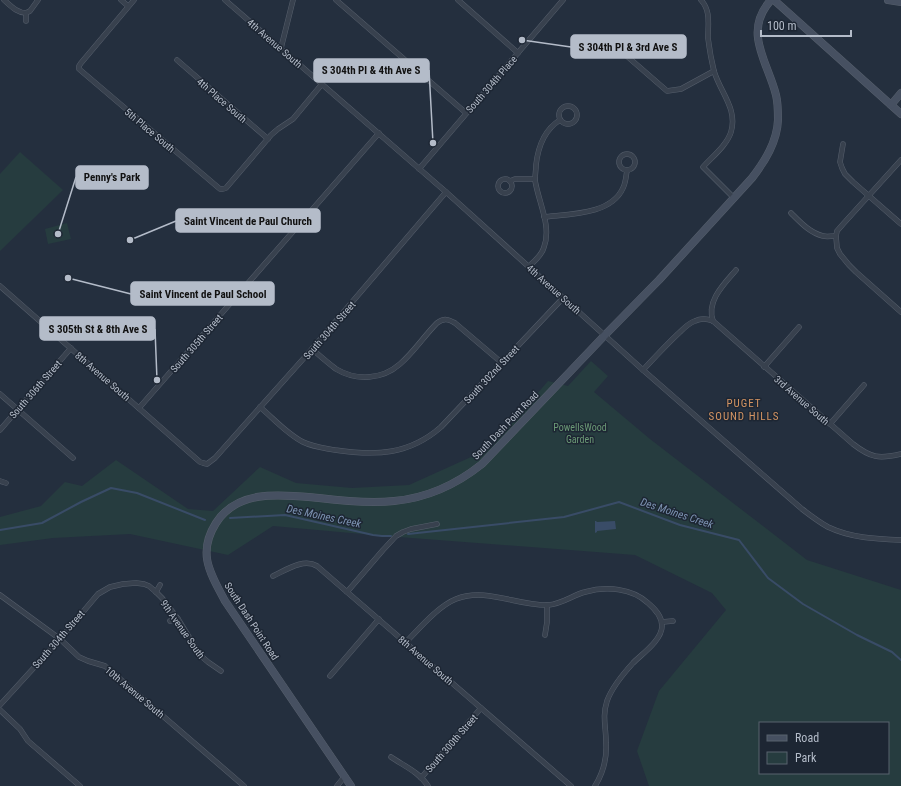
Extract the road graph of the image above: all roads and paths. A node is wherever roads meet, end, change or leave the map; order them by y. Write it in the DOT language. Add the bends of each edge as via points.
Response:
graph roads {
  1 [pos="4,0"];
  2 [pos="38,0"];
  3 [pos="121,0"];
  4 [pos="134,0"];
  5 [pos="225,0"];
  6 [pos="294,0"];
  7 [pos="336,0"];
  8 [pos="458,0"];
  9 [pos="563,0"];
  10 [pos="701,0"];
  11 [pos="771,0"];
  12 [pos="774,0"];
  13 [pos="888,0"];
  14 [pos="901,2"];
  15 [pos="128,6"];
  16 [pos="26,13"];
  17 [pos="26,21"];
  18 [pos="281,48"];
  19 [pos="621,51"];
  20 [pos="518,53"];
  21 [pos="177,60"];
  22 [pos="714,71"];
  23 [pos="322,84"];
  24 [pos="901,93"];
  25 [pos="891,105"];
  26 [pos="466,113"];
  27 [pos="901,114"];
  28 [pos="560,120"];
  29 [pos="379,133"];
  30 [pos="268,139"];
  31 [pos="843,144"];
  32 [pos="901,160"];
  33 [pos="419,169"];
  34 [pos="627,170"];
  35 [pos="535,179"];
  36 [pos="510,181"];
  37 [pos="446,192"];
  38 [pos="869,196"];
  39 [pos="734,198"];
  40 [pos="791,213"];
  41 [pos="544,216"];
  42 [pos="901,224"];
  43 [pos="836,236"];
  44 [pos="529,266"];
  45 [pos="736,270"];
  46 [pos="0,286"];
  47 [pos="563,298"];
  48 [pos="901,312"];
  49 [pos="712,321"];
  50 [pos="799,327"];
  51 [pos="605,335"];
  52 [pos="71,348"];
  53 [pos="312,349"];
  54 [pos="502,363"];
  55 [pos="764,367"];
  56 [pos="643,370"];
  57 [pos="864,385"];
  58 [pos="0,394"];
  59 [pos="260,407"];
  60 [pos="140,408"];
  61 [pos="18,410"];
  62 [pos="830,424"];
  63 [pos="0,430"];
  64 [pos="901,454"];
  65 [pos="73,458"];
  66 [pos="207,464"];
  67 [pos="0,482"];
  68 [pos="6,483"];
  69 [pos="437,524"];
  70 [pos="901,540"];
  71 [pos="273,576"];
  72 [pos="123,584"];
  73 [pos="160,586"];
  74 [pos="156,592"];
  75 [pos="347,592"];
  76 [pos="0,596"];
  77 [pos="547,605"];
  78 [pos="178,619"];
  79 [pos="379,619"];
  80 [pos="170,621"];
  81 [pos="673,621"];
  82 [pos="662,622"];
  83 [pos="545,635"];
  84 [pos="60,639"];
  85 [pos="406,642"];
  86 [pos="221,671"];
  87 [pos="330,676"];
  88 [pos="0,705"];
  89 [pos="481,708"];
  90 [pos="0,710"];
  91 [pos="391,757"];
  92 [pos="345,776"];
  93 [pos="421,778"];
  94 [pos="238,781"];
  95 [pos="80,786"];
  96 [pos="234,786"];
  97 [pos="244,786"];
  98 [pos="337,786"];
  99 [pos="351,786"];
  100 [pos="428,786"];
  101 [pos="570,786"];
  102 [pos="595,786"];
  1 -- 16 [label="street" via="21,13"];
  2 -- 16 [label="street"];
  3 -- 15 [label="street"];
  4 -- 15 [label="street"];
  5 -- 18 [label="street, 4th Avenue South"];
  6 -- 18 [label="street"];
  7 -- 26 [label="street"];
  8 -- 20 [label="street"];
  9 -- 20 [label="street, South 304th Place"];
  10 -- 22 [label="street" via="708,10 708,39"];
  11 -- 39 [label="main road, South Dash Point Road" via="761,14 757,29 760,51 776,95 776,136 763,164"];
  12 -- 25 [label="main road"];
  13 -- 14 [label="main road"];
  15 -- 30 [label="street, 5th Place South" via="80,64 79,69 218,188 227,187"];
  16 -- 17 [label="street"];
  18 -- 23 [label="street, 4th Avenue South"];
  19 -- 22 [label="street" via="667,91 681,89"];
  20 -- 26 [label="street, South 304th Place"];
  21 -- 30 [label="street, 4th Place South"];
  22 -- 39 [label="street" via="733,119 726,142 703,167"];
  23 -- 29 [label="street, 4th Avenue South"];
  23 -- 30 [label="street" via="293,119"];
  24 -- 25 [label="main road"];
  25 -- 27 [label="main road"];
  26 -- 33 [label="street, South 304th Place"];
  28 -- 28 [label="street" via="559,114 565,107 576,110 577,119 573,123 565,124"];
  28 -- 35 [label="street" via="553,125 541,142"];
  29 -- 33 [label="street, 4th Avenue South"];
  29 -- 60 [label="street, South 305th Street"];
  31 -- 38 [label="street" via="840,162 843,171"];
  32 -- 38 [label="street"];
  33 -- 37 [label="street, 4th Avenue South"];
  34 -- 41 [label="street" via="622,191 608,205 587,212"];
  35 -- 36 [label="street"];
  35 -- 41 [label="street"];
  37 -- 44 [label="street, 4th Avenue South"];
  37 -- 53 [label="street, South 304th Street"];
  38 -- 42 [label="street"];
  38 -- 43 [label="street" via="840,228"];
  39 -- 51 [label="main road, South Dash Point Road"];
  40 -- 43 [label="street" via="816,233"];
  41 -- 44 [label="street" via="544,250"];
  43 -- 48 [label="street" via="837,248 849,265"];
  44 -- 47 [label="street, 4th Avenue South"];
  45 -- 49 [label="street" via="715,296 711,308"];
  46 -- 52 [label="street, 8th Avenue South"];
  47 -- 51 [label="street, 4th Avenue South"];
  47 -- 54 [label="street, South 302nd Street"];
  49 -- 55 [label="street, 3rd Avenue South"];
  49 -- 56 [label="street" via="703,319 688,324"];
  50 -- 55 [label="street"];
  51 -- 56 [label="street, 4th Avenue South"];
  51 -- 92 [label="main road, South Dash Point Road" via="482,464 446,487 394,502 296,495 257,497 247,499 226,510 213,527 206,548 207,559 225,601"];
  52 -- 60 [label="street, 8th Avenue South"];
  52 -- 61 [label="street, South 306th Street"];
  53 -- 54 [label="street" via="333,367 349,375 377,376 400,364 437,323 448,319"];
  53 -- 59 [label="street, South 304th Street"];
  54 -- 59 [label="street, South 302nd Street" via="433,434 415,444 389,452 344,451 317,447 291,434"];
  55 -- 62 [label="street, 3rd Avenue South"];
  56 -- 70 [label="street, 4th Avenue South" via="816,520 828,527 864,538"];
  57 -- 62 [label="street"];
  58 -- 61 [label="street"];
  59 -- 66 [label="street, South 304th Street"];
  60 -- 66 [label="street, 8th Avenue South" via="200,462"];
  61 -- 63 [label="street, South 306th Street"];
  61 -- 65 [label="street"];
  62 -- 64 [label="street, 3rd Avenue South" via="868,454 885,457"];
  67 -- 68 [label="street"];
  69 -- 75 [label="street" via="400,534 387,545"];
  71 -- 75 [label="street, 8th Avenue South" via="300,564 311,563"];
  72 -- 74 [label="street, 9th Avenue South" via="144,584"];
  72 -- 84 [label="street, South 304th Street" via="110,587 98,594"];
  73 -- 74 [label="street"];
  74 -- 78 [label="street, 9th Avenue South"];
  75 -- 79 [label="street, 8th Avenue South"];
  76 -- 84 [label="street, 10th Avenue South"];
  77 -- 82 [label="street" via="562,602 585,592 618,589 646,601 658,613"];
  77 -- 83 [label="street"];
  77 -- 85 [label="street" via="487,595 465,596 451,601 433,615"];
  78 -- 80 [label="street"];
  78 -- 86 [label="street, 9th Avenue South" via="200,655"];
  79 -- 85 [label="street, 8th Avenue South"];
  79 -- 87 [label="street"];
  81 -- 82 [label="street"];
  82 -- 102 [label="street" via="656,640 626,672 609,697 604,718 604,764"];
  84 -- 88 [label="street, South 304th Street"];
  84 -- 94 [label="street, 10th Avenue South" via="79,657 105,666"];
  85 -- 89 [label="street, 8th Avenue South"];
  89 -- 93 [label="street, South 300th Street"];
  89 -- 101 [label="street, 8th Avenue South"];
  90 -- 95 [label="street" via="20,729 28,741"];
  91 -- 93 [label="street"];
  92 -- 98 [label="street"];
  92 -- 99 [label="main road, South Dash Point Road"];
  93 -- 100 [label="street"];
  94 -- 96 [label="street"];
  94 -- 97 [label="street, 10th Avenue South"];
}
